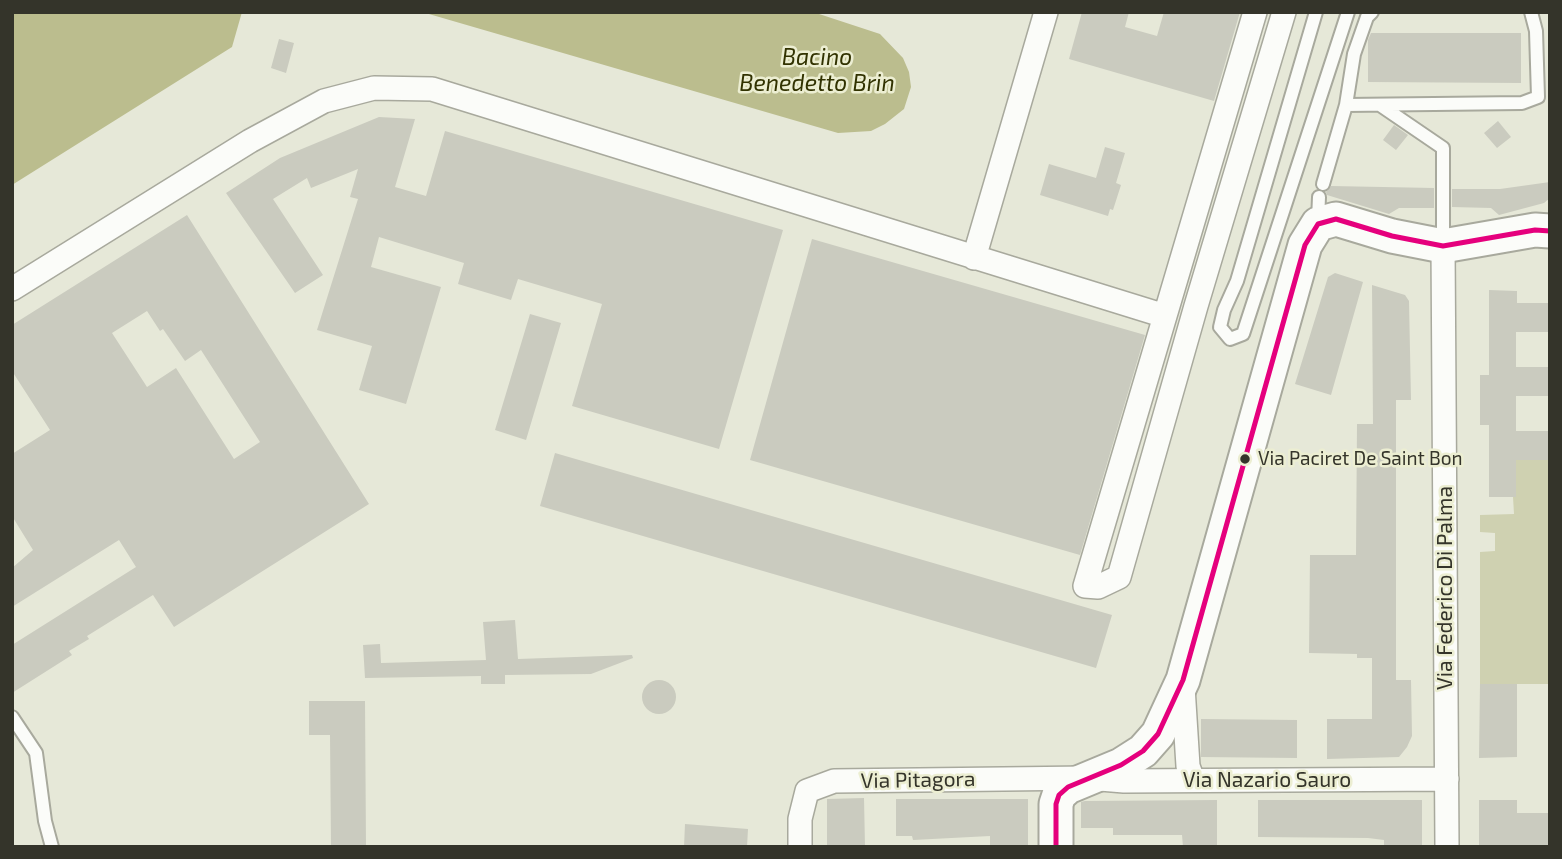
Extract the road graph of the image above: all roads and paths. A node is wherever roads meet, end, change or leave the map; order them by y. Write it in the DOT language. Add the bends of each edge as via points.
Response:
graph roads {
  1 [pos="1046,12"];
  2 [pos="1255,12"];
  3 [pos="1284,12"];
  4 [pos="1316,12"];
  5 [pos="1348,12"];
  6 [pos="1372,12"];
  7 [pos="1531,12"];
  8 [pos="1346,104"];
  9 [pos="1380,104"];
  10 [pos="1320,202"];
  11 [pos="1545,226"];
  12 [pos="1443,246"];
  13 [pos="974,258"];
  14 [pos="12,289"];
  15 [pos="1165,316"];
  16 [pos="1183,680"];
  17 [pos="12,717"];
  18 [pos="1088,778"];
  19 [pos="1447,779"];
  20 [pos="1193,780"];
  21 [pos="52,847"];
  22 [pos="800,847"];
  23 [pos="1056,847"];
  24 [pos="1447,847"];
  1 -- 13 [label="street"];
  2 -- 15 [label="street"];
  3 -- 15 [label="street" via="1119,577 1098,587 1084,586"];
  4 -- 5 [label="lane" via="1237,281 1224,310 1220,327 1230,340 1242,334"];
  6 -- 8 [label="lane" via="1354,54"];
  7 -- 9 [label="lane" via="1538,97 1522,103"];
  8 -- 9 [label="lane"];
  8 -- 10 [label="lane"];
  9 -- 12 [label="lane" via="1443,148"];
  10 -- 12 [label="main road" via="1336,219"];
  10 -- 16 [label="main road"];
  11 -- 12 [label="main road"];
  12 -- 19 [label="street, Via Federico Di Palma"];
  13 -- 14 [label="street" via="432,89 374,88 324,101 250,141"];
  13 -- 15 [label="street"];
  16 -- 18 [label="main road" via="1158,733 1143,751"];
  16 -- 20 [label="street" via="1188,766"];
  17 -- 21 [label="lane" via="36,753"];
  18 -- 20 [label="street, Via Nazario Sauro"];
  18 -- 22 [label="street, Via Pitagora" via="834,781 807,791"];
  18 -- 23 [label="main road" via="1059,795"];
  19 -- 20 [label="street, Via Nazario Sauro"];
  19 -- 24 [label="street, Via Federico Di Palma"];
}
